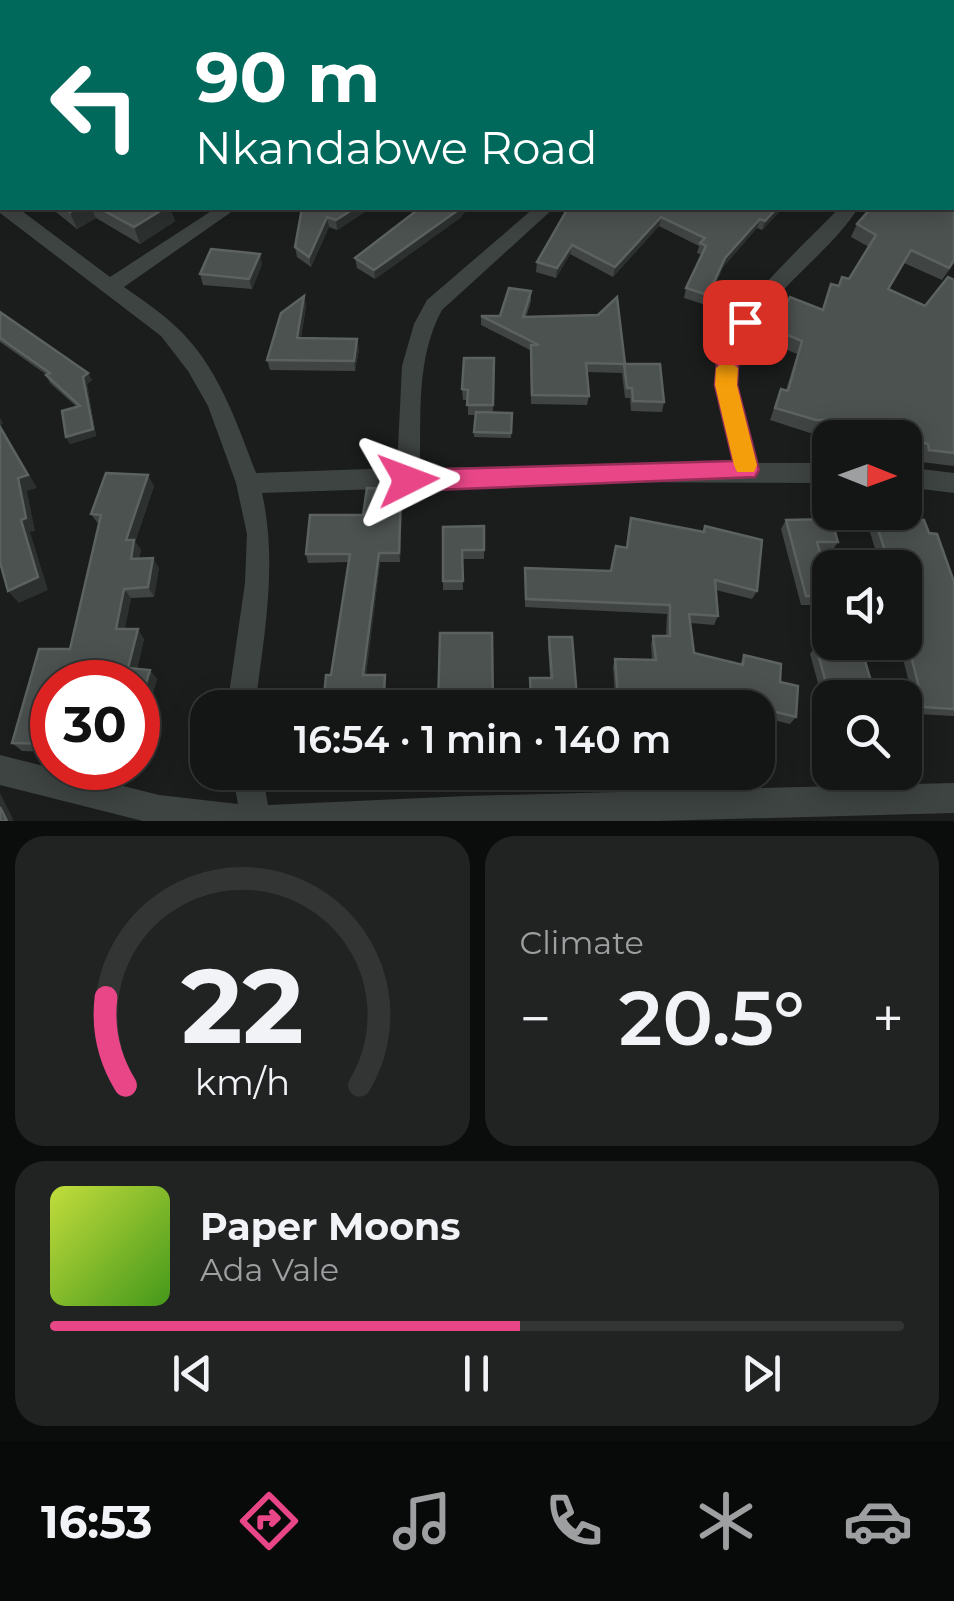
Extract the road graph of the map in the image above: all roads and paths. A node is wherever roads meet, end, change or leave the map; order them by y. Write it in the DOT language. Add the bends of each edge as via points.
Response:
graph roads {
  1 [pos="10,210"];
  2 [pos="225,210"];
  3 [pos="543,210"];
  4 [pos="847,210"];
  5 [pos="110,287"];
  6 [pos="747,470"];
  7 [pos="812,472"];
  8 [pos="922,479"];
  9 [pos="408,480"];
  10 [pos="248,483"];
  11 [pos="954,483"];
  12 [pos="243,690"];
  13 [pos="0,770"];
  14 [pos="250,790"];
  15 [pos="954,798"];
  16 [pos="256,821"];
  1 -- 5 [label="street"];
  2 -- 5 [label="street"];
  3 -- 9 [label="street" via="422,323"];
  4 -- 6 [label="street" via="745,322 728,352 726,385"];
  5 -- 10 [label="street" via="168,331 196,365"];
  6 -- 7 [label="street"];
  6 -- 9 [label="street"];
  8 -- 11 [label="street"];
  9 -- 10 [label="street"];
  10 -- 12 [label="street" via="259,534 258,584"];
  13 -- 16 [label="street" via="159,810"];
  14 -- 16 [label="street"];
  15 -- 16 [label="street"];
}
